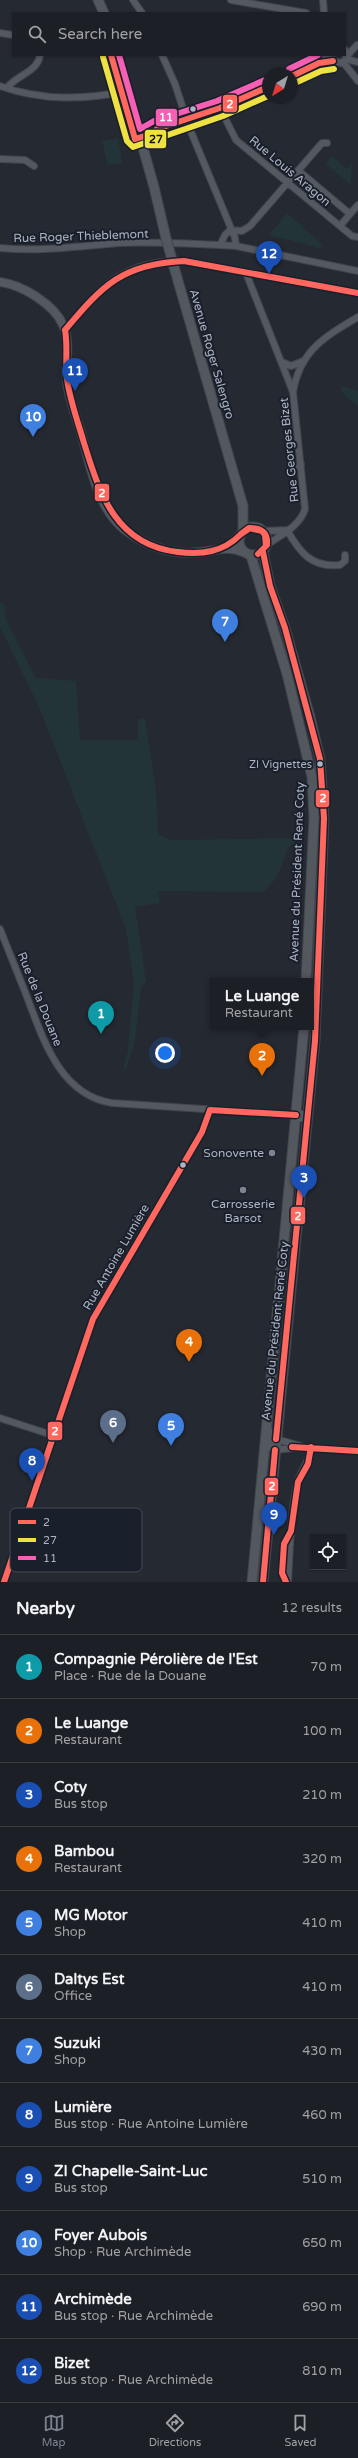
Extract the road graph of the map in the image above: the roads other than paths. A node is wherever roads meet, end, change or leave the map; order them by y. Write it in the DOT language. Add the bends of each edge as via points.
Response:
graph roads {
  1 [pos="97,0"];
  2 [pos="133,0"];
  3 [pos="231,0"];
  4 [pos="323,0"];
  5 [pos="99,12"];
  6 [pos="103,12"];
  7 [pos="141,12"];
  8 [pos="300,12"];
  9 [pos="324,12"];
  10 [pos="0,33"];
  11 [pos="12,35"];
  12 [pos="357,45"];
  13 [pos="346,54"];
  14 [pos="40,56"];
  15 [pos="111,56"];
  16 [pos="117,56"];
  17 [pos="162,56"];
  18 [pos="328,56"];
  19 [pos="330,56"];
  20 [pos="343,56"];
  21 [pos="346,56"];
  22 [pos="346,56"];
  23 [pos="333,62"];
  24 [pos="358,62"];
  25 [pos="318,63"];
  26 [pos="298,73"];
  27 [pos="358,81"];
  28 [pos="0,86"];
  29 [pos="7,88"];
  30 [pos="262,90"];
  31 [pos="124,92"];
  32 [pos="220,108"];
  33 [pos="186,120"];
  34 [pos="137,136"];
  35 [pos="327,143"];
  36 [pos="0,159"];
  37 [pos="34,166"];
  38 [pos="299,171"];
  39 [pos="288,183"];
  40 [pos="358,205"];
  41 [pos="350,214"];
  42 [pos="340,226"];
  43 [pos="230,230"];
  44 [pos="356,237"];
  45 [pos="220,245"];
  46 [pos="236,246"];
  47 [pos="0,248"];
  48 [pos="358,271"];
  49 [pos="246,273"];
  50 [pos="0,282"];
  51 [pos="357,293"];
  52 [pos="358,317"];
  53 [pos="65,330"];
  54 [pos="303,361"];
  55 [pos="282,362"];
  56 [pos="294,392"];
  57 [pos="301,464"];
  58 [pos="291,468"];
  59 [pos="243,506"];
  60 [pos="259,529"];
  61 [pos="287,530"];
  62 [pos="242,533"];
  63 [pos="226,547"];
  64 [pos="265,548"];
  65 [pos="247,554"];
  66 [pos="345,555"];
  67 [pos="0,929"];
  68 [pos="306,978"];
  69 [pos="304,1030"];
  70 [pos="210,1110"];
  71 [pos="296,1115"];
  72 [pos="307,1117"];
  73 [pos="268,1414"];
  74 [pos="0,1418"];
  75 [pos="52,1435"];
  76 [pos="276,1439"];
  77 [pos="302,1447"];
  78 [pos="311,1447"];
  79 [pos="275,1450"];
  80 [pos="358,1451"];
  81 [pos="28,1508"];
  82 [pos="10,1564"];
  83 [pos="4,1582"];
  84 [pos="252,1582"];
  85 [pos="263,1582"];
  86 [pos="288,1582"];
  1 -- 5 [label="main road"];
  1 -- 6 [label="main road"];
  2 -- 7 [label="street"];
  3 -- 8 [label="street"];
  4 -- 9 [label="street"];
  10 -- 11 [label="street"];
  12 -- 13 [label="street"];
  14 -- 29 [label="street" via="40,61 34,67 12,80"];
  15 -- 31 [label="main road, Avenue Roger Salengro"];
  16 -- 31 [label="main road, Avenue Roger Salengro"];
  17 -- 33 [label="street" via="175,84"];
  18 -- 25 [label="street"];
  19 -- 23 [label="street"];
  20 -- 23 [label="street"];
  21 -- 24 [label="street"];
  22 -- 27 [label="street"];
  23 -- 25 [label="street"];
  25 -- 26 [label="street"];
  28 -- 29 [label="street"];
  29 -- 31 [label="street" via="33,95 69,99"];
  30 -- 32 [label="street"];
  31 -- 34 [label="main road, Avenue Roger Salengro"];
  32 -- 33 [label="street"];
  32 -- 39 [label="street, Rue Louis Aragon" via="236,140"];
  33 -- 34 [label="street"];
  33 -- 43 [label="street"];
  34 -- 59 [label="main road, Avenue Roger Salengro, bridge"];
  35 -- 38 [label="street" via="322,142"];
  36 -- 37 [label="street" via="25,160"];
  38 -- 39 [label="street"];
  38 -- 41 [label="street, Rue Louis Aragon"];
  39 -- 42 [label="street, Rue Louis Aragon"];
  39 -- 43 [label="street" via="250,226 242,231"];
  40 -- 41 [label="street"];
  41 -- 42 [label="street"];
  42 -- 44 [label="street, Rue Louis Aragon"];
  43 -- 45 [label="street" via="224,235"];
  43 -- 46 [label="street"];
  45 -- 46 [label="street, Rue Roger Thieblemont"];
  45 -- 47 [label="street, Rue Roger Thieblemont" via="136,243 22,250"];
  46 -- 48 [label="street, Rue Roger Thieblemont"];
  49 -- 51 [label="street"];
  49 -- 53 [label="street" via="184,261 155,262 132,268 112,280 94,296"];
  49 -- 55 [label="street"];
  50 -- 53 [label="street" via="19,288 39,300 54,312"];
  52 -- 54 [label="street, Rue Georges Bizet" via="320,341"];
  53 -- 63 [label="street" via="67,383 72,405 94,480 104,504 116,521 151,547 181,553"];
  54 -- 55 [label="street" via="291,366"];
  54 -- 56 [label="street, Rue Georges Bizet" via="297,374"];
  55 -- 56 [label="street"];
  56 -- 57 [label="street, Rue Georges Bizet"];
  57 -- 58 [label="street"];
  57 -- 61 [label="street, Rue Georges Bizet" via="305,509 299,522"];
  59 -- 60 [label="main road, Avenue Roger Salengro"];
  59 -- 62 [label="main road, Avenue Roger Salengro"];
  60 -- 61 [label="street"];
  60 -- 62 [label="main road"];
  60 -- 64 [label="main road" via="267,537"];
  61 -- 64 [label="street, Rue Georges Bizet"];
  61 -- 66 [label="street" via="299,551 318,564 340,565 345,561"];
  62 -- 63 [label="street"];
  62 -- 65 [label="main road" via="239,544"];
  63 -- 65 [label="street"];
  64 -- 65 [label="main road"];
  64 -- 72 [label="main road, Avenue du Président René Coty" via="270,586 286,628 310,717 323,783 324,844 316,1017"];
  65 -- 68 [label="main road, Avenue du Président René Coty" via="287,674 312,776 314,818"];
  67 -- 70 [label="street, Rue de la Douane" via="46,1047 61,1071 80,1089 94,1098 107,1102"];
  69 -- 71 [label="main road, Avenue du Président René Coty"];
  70 -- 71 [label="street, Rue de la Douane"];
  70 -- 75 [label="street, Rue Antoine Lumière" via="202,1132 93,1319"];
  71 -- 72 [label="main road"];
  71 -- 73 [label="main road, Avenue du Président René Coty"];
  72 -- 76 [label="main road, Avenue du Président René Coty"];
  73 -- 79 [label="street, Avenue du Président René Coty" via="270,1447"];
  73 -- 84 [label="main road, Avenue du Président René Coty"];
  74 -- 75 [label="street"];
  75 -- 81 [label="street, Rue Antoine Lumière"];
  76 -- 77 [label="street"];
  76 -- 79 [label="main road, Avenue du Président René Coty"];
  77 -- 78 [label="street"];
  77 -- 79 [label="street"];
  78 -- 80 [label="street"];
  78 -- 86 [label="street" via="308,1464 298,1482 291,1531"];
  79 -- 85 [label="main road, Avenue du Président René Coty"];
  82 -- 83 [label="street, Rue Antoine Lumière"];
}
